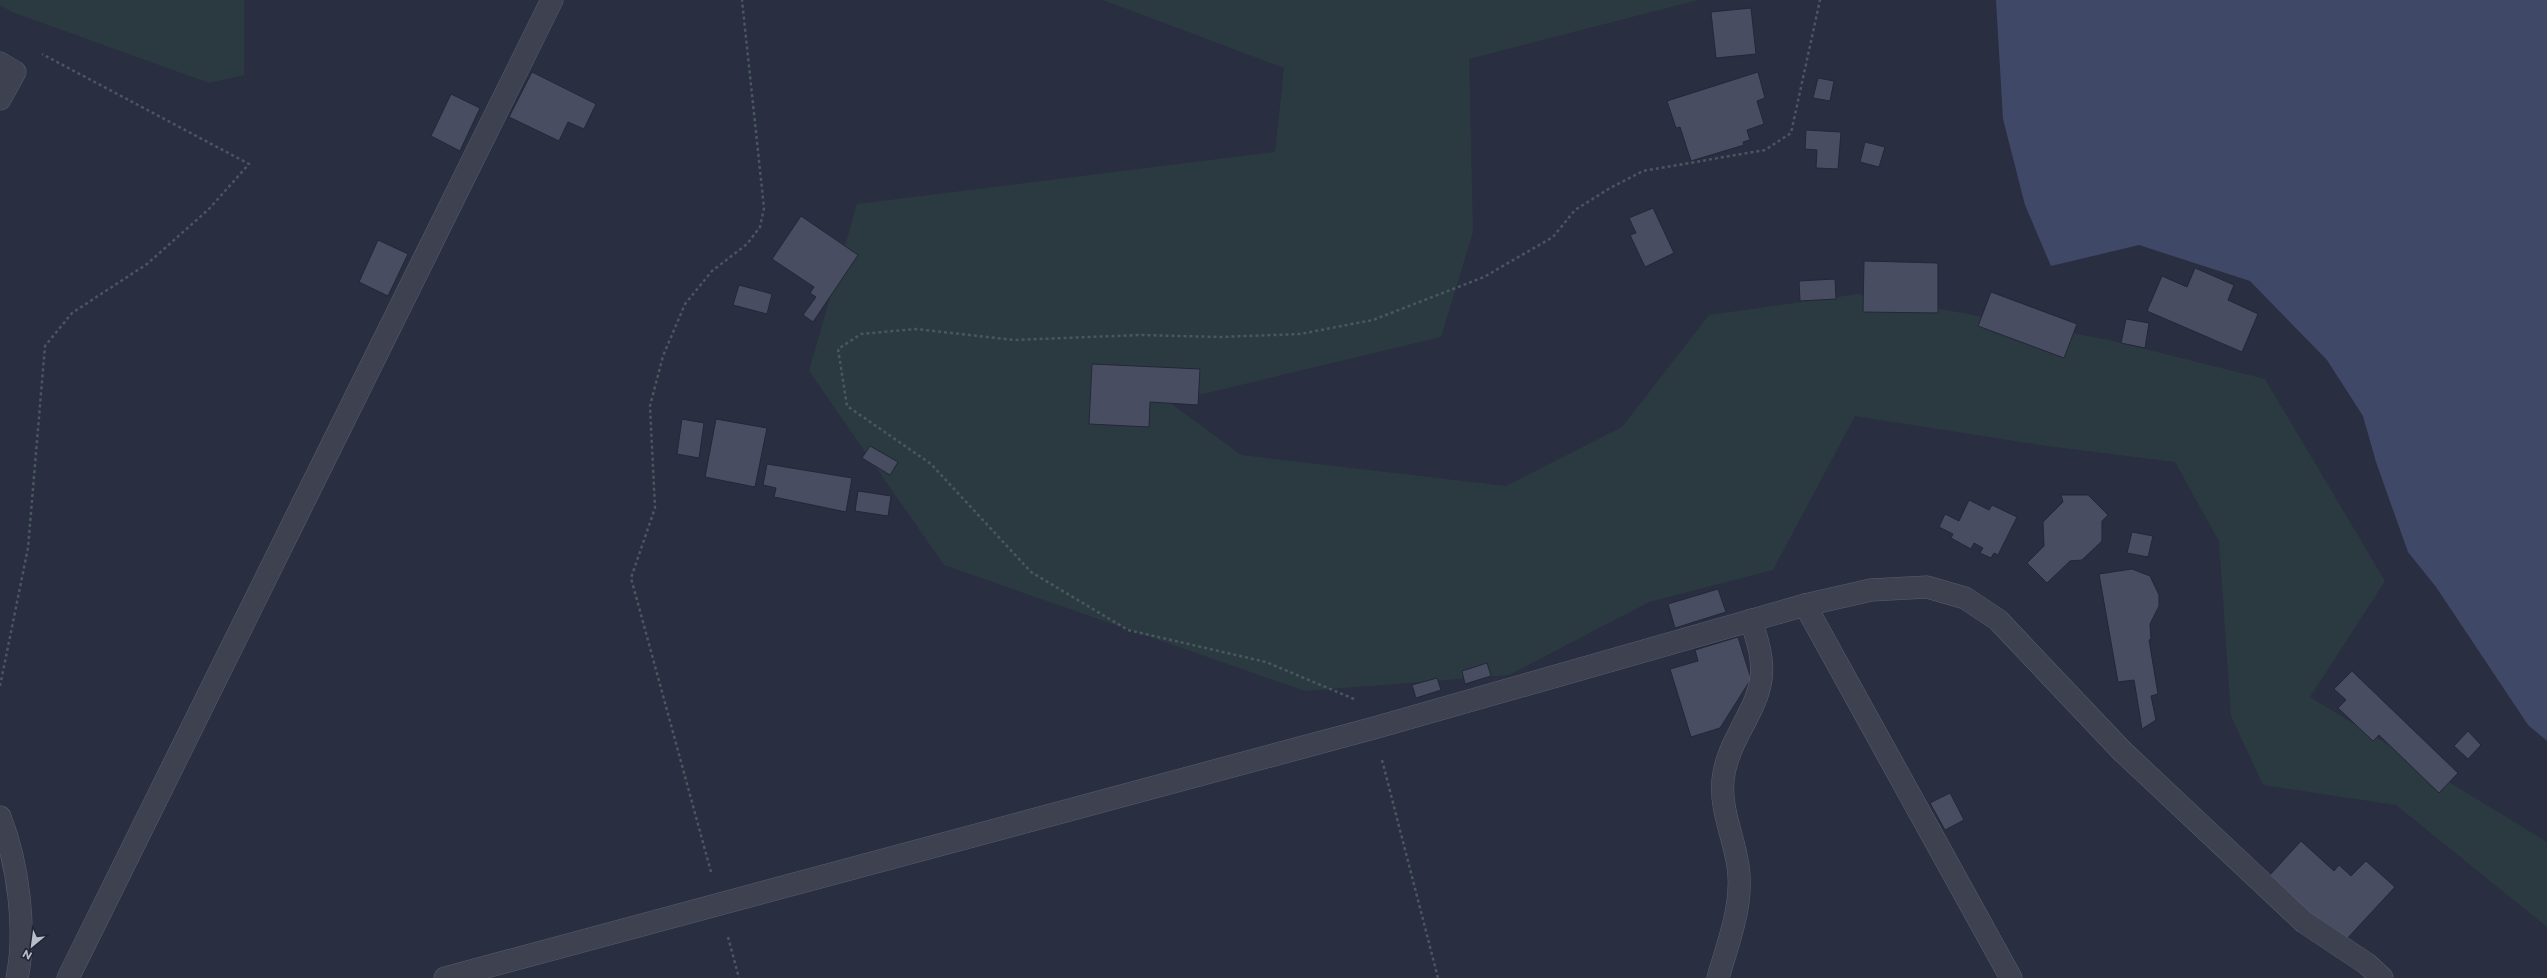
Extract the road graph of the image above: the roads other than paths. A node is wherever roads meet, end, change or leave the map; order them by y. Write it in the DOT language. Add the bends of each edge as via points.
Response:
graph roads {
  1 [pos="552,0"];
  2 [pos="7,68"];
  3 [pos="0,99"];
  4 [pos="1804,605"];
  5 [pos="1751,620"];
  6 [pos="0,817"];
  7 [pos="17,978"];
  8 [pos="68,978"];
  9 [pos="445,978"];
  10 [pos="1718,978"];
  11 [pos="2011,978"];
  12 [pos="2382,978"];
  1 -- 8 [label="street"];
  2 -- 3 [label="street"];
  4 -- 5 [label="street"];
  4 -- 11 [label="street"];
  4 -- 12 [label="street" via="1871,590 1927,588 1965,598 1998,620 2122,751 2304,922 2367,964"];
  5 -- 9 [label="street" via="1374,728"];
  5 -- 10 [label="street" via="1761,655 1761,679 1755,698 1726,758 1723,782 1724,811 1738,866 1740,901"];
  6 -- 7 [label="street" via="10,843 20,910"];
}
